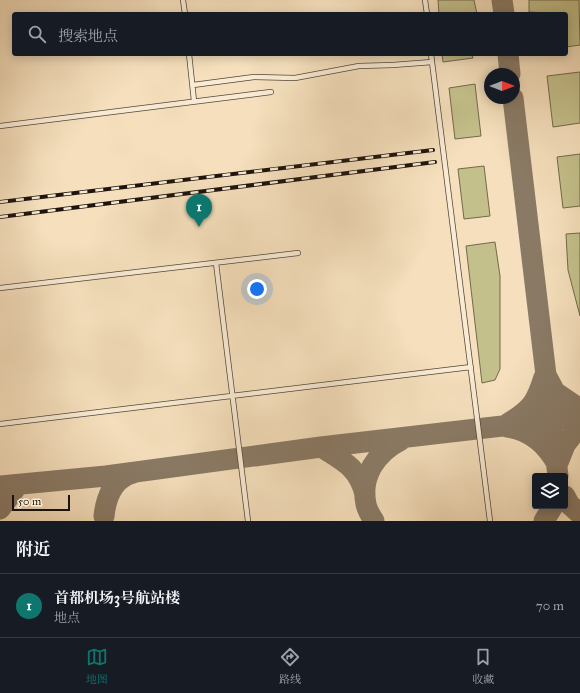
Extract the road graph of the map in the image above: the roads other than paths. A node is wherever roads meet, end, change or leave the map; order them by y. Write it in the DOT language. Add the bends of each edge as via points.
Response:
graph roads {
  1 [pos="183,0"];
  2 [pos="425,0"];
  3 [pos="185,12"];
  4 [pos="426,12"];
  5 [pos="189,56"];
  6 [pos="431,56"];
  7 [pos="432,62"];
  8 [pos="193,85"];
  9 [pos="271,92"];
  10 [pos="194,101"];
  11 [pos="0,126"];
  12 [pos="298,253"];
  13 [pos="216,263"];
  14 [pos="0,288"];
  15 [pos="472,367"];
  16 [pos="232,397"];
  17 [pos="0,424"];
  18 [pos="248,521"];
  19 [pos="490,521"];
  1 -- 3 [label="lane"];
  2 -- 4 [label="lane"];
  5 -- 8 [label="lane"];
  6 -- 7 [label="lane"];
  7 -- 8 [label="lane" via="359,66 295,78 254,77"];
  7 -- 15 [label="lane" via="457,269"];
  8 -- 10 [label="lane"];
  9 -- 10 [label="lane"];
  10 -- 11 [label="lane"];
  12 -- 13 [label="lane"];
  13 -- 14 [label="lane"];
  13 -- 16 [label="lane"];
  15 -- 16 [label="lane"];
  15 -- 19 [label="lane"];
  16 -- 17 [label="lane"];
  16 -- 18 [label="lane"];
}
